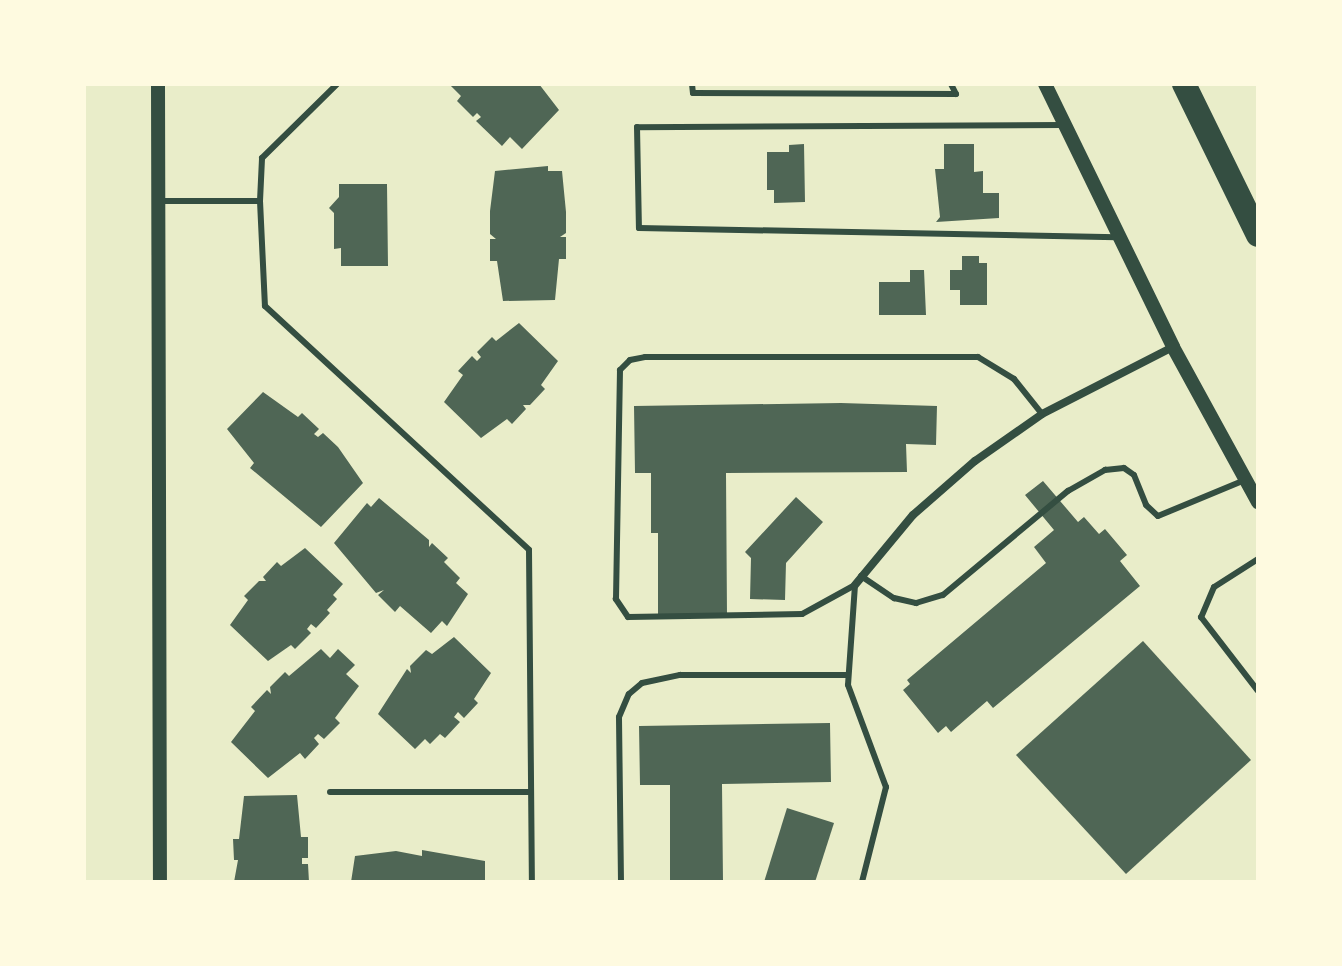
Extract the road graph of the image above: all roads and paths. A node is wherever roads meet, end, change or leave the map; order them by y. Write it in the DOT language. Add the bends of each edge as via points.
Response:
graph roads {
  1 [pos="158,84"];
  2 [pos="337,84"];
  3 [pos="692,84"];
  4 [pos="951,84"];
  5 [pos="1045,84"];
  6 [pos="1184,84"];
  7 [pos="1066,125"];
  8 [pos="157,201"];
  9 [pos="260,201"];
  10 [pos="1258,235"];
  11 [pos="1123,237"];
  12 [pos="1173,347"];
  13 [pos="1042,414"];
  14 [pos="1245,480"];
  15 [pos="1258,502"];
  16 [pos="1258,559"];
  17 [pos="861,576"];
  18 [pos="855,585"];
  19 [pos="848,675"];
  20 [pos="1258,691"];
  21 [pos="330,792"];
  22 [pos="531,792"];
  23 [pos="160,882"];
  24 [pos="532,882"];
  25 [pos="621,882"];
  26 [pos="862,882"];
  1 -- 8 [label="street"];
  2 -- 9 [label="lane" via="262,158"];
  3 -- 4 [label="lane" via="693,93 956,94"];
  5 -- 7 [label="street"];
  6 -- 10 [label="highway"];
  7 -- 11 [label="street"];
  7 -- 11 [label="lane" via="637,127 639,228"];
  8 -- 9 [label="lane"];
  8 -- 23 [label="street"];
  9 -- 22 [label="lane" via="265,306 529,550"];
  11 -- 12 [label="street"];
  12 -- 13 [label="street"];
  12 -- 14 [label="street"];
  13 -- 17 [label="street" via="975,461 913,515"];
  13 -- 18 [label="lane" via="1014,379 978,357 645,357 630,360 620,370 616,599 628,617 802,614"];
  14 -- 15 [label="street"];
  14 -- 17 [label="lane" via="1158,516 1146,505 1134,475 1124,468 1105,470 1068,491 943,595 916,603 894,598"];
  16 -- 20 [label="lane" via="1214,587 1201,617"];
  17 -- 18 [label="street"];
  18 -- 19 [label="lane"];
  19 -- 25 [label="lane" via="680,675 642,683 629,694 619,717"];
  19 -- 26 [label="lane" via="886,787"];
  21 -- 22 [label="lane"];
  22 -- 24 [label="lane"];
}
